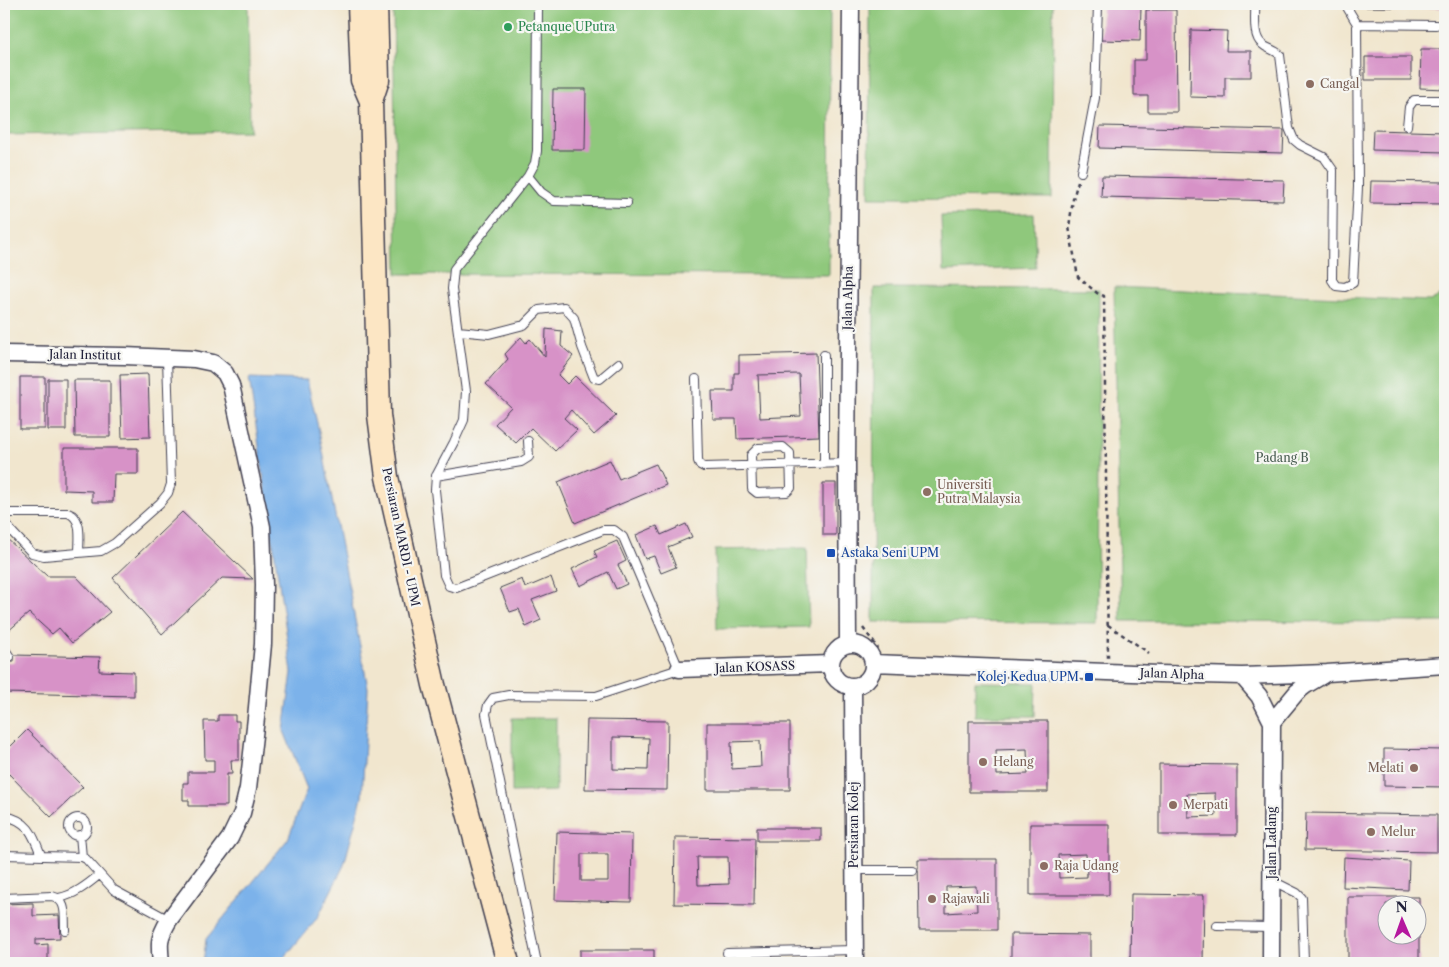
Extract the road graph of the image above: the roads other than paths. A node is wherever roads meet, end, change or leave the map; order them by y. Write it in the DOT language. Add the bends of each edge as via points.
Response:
graph roads {
  1 [pos="359,4"];
  2 [pos="376,4"];
  3 [pos="538,4"];
  4 [pos="851,4"];
  5 [pos="1098,4"];
  6 [pos="1255,4"];
  7 [pos="1345,4"];
  8 [pos="1357,24"];
  9 [pos="1436,25"];
  10 [pos="371,100"];
  11 [pos="1445,100"];
  12 [pos="1407,126"];
  13 [pos="1080,172"];
  14 [pos="528,176"];
  15 [pos="627,203"];
  16 [pos="458,331"];
  17 [pos="4,354"];
  18 [pos="824,355"];
  19 [pos="167,358"];
  20 [pos="619,362"];
  21 [pos="696,379"];
  22 [pos="528,441"];
  23 [pos="847,463"];
  24 [pos="824,464"];
  25 [pos="791,465"];
  26 [pos="751,466"];
  27 [pos="436,476"];
  28 [pos="4,513"];
  29 [pos="4,522"];
  30 [pos="79,553"];
  31 [pos="848,644"];
  32 [pos="4,648"];
  33 [pos="10,656"];
  34 [pos="830,664"];
  35 [pos="873,664"];
  36 [pos="1445,666"];
  37 [pos="680,669"];
  38 [pos="1326,673"];
  39 [pos="1242,676"];
  40 [pos="853,686"];
  41 [pos="1272,722"];
  42 [pos="4,816"];
  43 [pos="80,836"];
  44 [pos="4,855"];
  45 [pos="41,855"];
  46 [pos="82,856"];
  47 [pos="854,870"];
  48 [pos="912,870"];
  49 [pos="99,875"];
  50 [pos="1271,880"];
  51 [pos="4,898"];
  52 [pos="59,898"];
  53 [pos="169,920"];
  54 [pos="1217,926"];
  55 [pos="1271,927"];
  56 [pos="65,930"];
  57 [pos="727,953"];
  58 [pos="855,956"];
  59 [pos="1304,962"];
  60 [pos="161,963"];
  61 [pos="508,963"];
  62 [pos="537,963"];
  63 [pos="1271,963"];
  1 -- 10 [label="street" via="362,80"];
  2 -- 10 [label="street" via="378,80"];
  3 -- 14 [label="lane" via="538,151"];
  4 -- 23 [label="street, Jalan Alpha"];
  5 -- 13 [label="lane" via="1095,98"];
  6 -- 8 [label="lane" via="1256,35 1262,44 1280,55 1289,128 1294,140 1324,156 1332,170 1332,280 1336,286 1345,288 1353,282 1358,187"];
  7 -- 8 [label="lane"];
  8 -- 9 [label="lane"];
  10 -- 61 [label="street, Persiaran MARDI - UPM" via="379,415 387,477 434,685"];
  11 -- 12 [label="lane" via="1414,100 1409,107"];
  14 -- 15 [label="lane" via="541,192 554,201"];
  14 -- 16 [label="lane" via="454,269 452,289"];
  16 -- 20 [label="lane" via="489,334 524,325 540,310 564,307 574,318 594,378 600,379"];
  16 -- 27 [label="lane" via="466,391 464,420"];
  17 -- 19 [label="street, Jalan Institut"];
  18 -- 24 [label="lane"];
  19 -- 30 [label="lane" via="171,484 168,493 115,542 101,550"];
  19 -- 53 [label="street, Jalan Institut" via="213,363 225,373 231,386 262,527 264,585 256,718 242,813 230,838"];
  21 -- 26 [label="lane" via="700,465"];
  22 -- 27 [label="lane" via="529,457 521,462"];
  23 -- 24 [label="lane"];
  23 -- 31 [label="street, Jalan Alpha"];
  24 -- 25 [label="lane"];
  25 -- 26 [label="lane"];
  25 -- 26 [label="lane" via="790,453 783,447 758,448 751,455"];
  25 -- 26 [label="lane" via="791,488 787,492 764,493 752,489"];
  27 -- 37 [label="lane" via="444,575 449,586 456,588 602,530 614,530 623,537"];
  28 -- 30 [label="lane" via="72,514 78,522"];
  29 -- 30 [label="lane" via="32,553 44,556"];
  31 -- 34 [label="street" via="836,651"];
  31 -- 35 [label="street" via="862,646 868,651"];
  32 -- 33 [label="lane"];
  34 -- 37 [label="street, Jalan KOSASS"];
  34 -- 40 [label="street" via="839,682"];
  35 -- 39 [label="street, Jalan Alpha"];
  35 -- 40 [label="street" via="870,676 860,685"];
  36 -- 38 [label="street, Jalan Alpha"];
  37 -- 62 [label="lane" via="596,696 509,695 493,698 488,704 486,714"];
  38 -- 39 [label="street, Jalan Alpha"];
  38 -- 41 [label="street" via="1297,692"];
  39 -- 41 [label="street, Jalan Ladang" via="1259,696"];
  40 -- 47 [label="street, Persiaran Kolej"];
  41 -- 50 [label="street, Jalan Ladang"];
  42 -- 45 [label="lane" via="15,818 27,827"];
  43 -- 46 [label="lane"];
  44 -- 45 [label="lane"];
  45 -- 46 [label="lane"];
  46 -- 49 [label="lane"];
  47 -- 48 [label="lane"];
  47 -- 58 [label="street, Persiaran Kolej"];
  49 -- 52 [label="lane" via="88,885"];
  49 -- 53 [label="lane" via="114,890"];
  50 -- 55 [label="street, Jalan Ladang"];
  50 -- 59 [label="lane" via="1302,898"];
  51 -- 52 [label="lane"];
  52 -- 56 [label="lane" via="64,908"];
  53 -- 60 [label="street, Jalan Institut" via="161,934"];
  54 -- 55 [label="lane"];
  55 -- 63 [label="street, Jalan Ladang"];
  57 -- 58 [label="lane"];
}
